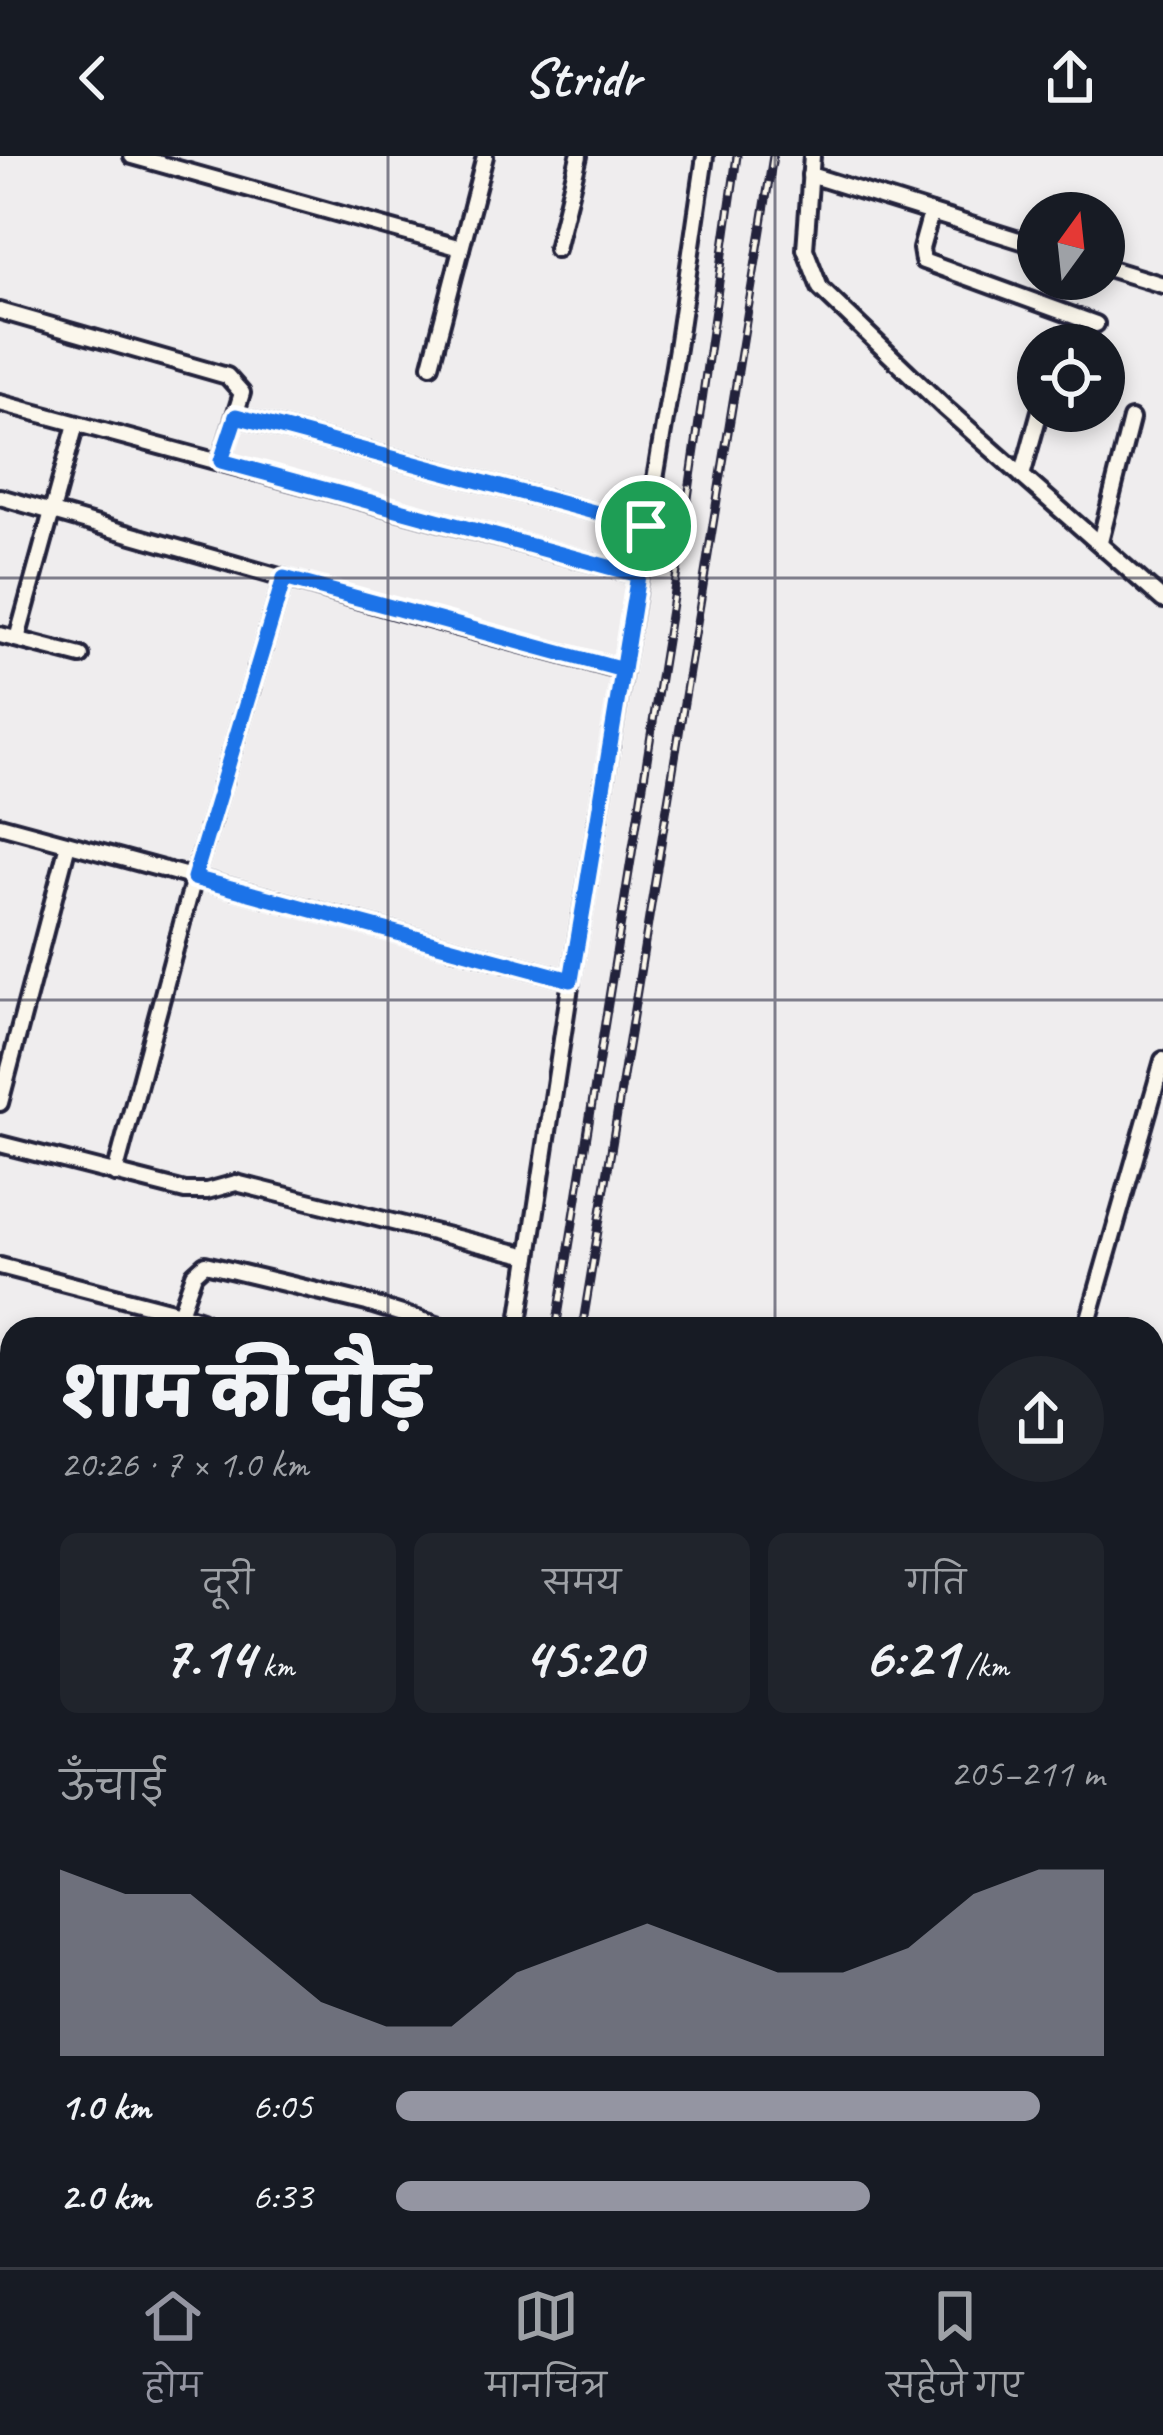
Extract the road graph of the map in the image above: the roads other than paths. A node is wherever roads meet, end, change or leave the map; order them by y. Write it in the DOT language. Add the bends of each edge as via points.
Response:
graph roads {
  1 [pos="485,156"];
  2 [pos="579,156"];
  3 [pos="705,156"];
  4 [pos="812,156"];
  5 [pos="138,157"];
  6 [pos="811,175"];
  7 [pos="931,213"];
  8 [pos="1017,240"];
  9 [pos="461,248"];
  10 [pos="556,249"];
  11 [pos="1125,273"];
  12 [pos="1163,285"];
  13 [pos="0,311"];
  14 [pos="1096,324"];
  15 [pos="431,365"];
  16 [pos="0,403"];
  17 [pos="236,416"];
  18 [pos="1131,419"];
  19 [pos="76,424"];
  20 [pos="1034,432"];
  21 [pos="221,461"];
  22 [pos="1022,476"];
  23 [pos="0,496"];
  24 [pos="52,512"];
  25 [pos="646,526"];
  26 [pos="1100,542"];
  27 [pos="638,575"];
  28 [pos="284,578"];
  29 [pos="1163,600"];
  30 [pos="0,635"];
  31 [pos="17,639"];
  32 [pos="81,656"];
  33 [pos="623,670"];
  34 [pos="0,825"];
  35 [pos="68,844"];
  36 [pos="194,878"];
  37 [pos="571,980"];
  38 [pos="1163,1060"];
  39 [pos="0,1103"];
  40 [pos="0,1144"];
  41 [pos="115,1174"];
  42 [pos="529,1256"];
  43 [pos="0,1266"];
  44 [pos="180,1313"];
  45 [pos="192,1317"];
  46 [pos="412,1317"];
  47 [pos="520,1317"];
  48 [pos="1089,1317"];
  1 -- 9 [label="street"];
  2 -- 10 [label="street"];
  3 -- 25 [label="street"];
  4 -- 6 [label="street"];
  5 -- 9 [label="street"];
  6 -- 7 [label="street"];
  6 -- 22 [label="street" via="805,249 820,288"];
  7 -- 8 [label="street"];
  7 -- 14 [label="street" via="923,261"];
  9 -- 15 [label="street"];
  11 -- 12 [label="street"];
  13 -- 17 [label="street" via="226,376 242,393"];
  16 -- 19 [label="street"];
  17 -- 21 [label="street"];
  17 -- 25 [label="street"];
  18 -- 26 [label="street"];
  19 -- 21 [label="street"];
  19 -- 24 [label="street"];
  20 -- 22 [label="street"];
  21 -- 27 [label="street"];
  22 -- 26 [label="street"];
  23 -- 24 [label="street"];
  24 -- 28 [label="street"];
  24 -- 31 [label="street"];
  25 -- 27 [label="street"];
  26 -- 29 [label="street"];
  27 -- 33 [label="street"];
  28 -- 33 [label="street"];
  28 -- 36 [label="street"];
  30 -- 31 [label="street"];
  31 -- 32 [label="street"];
  33 -- 37 [label="street"];
  34 -- 35 [label="street"];
  35 -- 36 [label="street"];
  35 -- 39 [label="street"];
  36 -- 37 [label="street"];
  36 -- 41 [label="street"];
  37 -- 42 [label="street"];
  38 -- 48 [label="street"];
  40 -- 41 [label="street"];
  41 -- 42 [label="street" via="197,1192 236,1183"];
  42 -- 47 [label="street"];
  43 -- 44 [label="street"];
  44 -- 45 [label="street"];
  44 -- 46 [label="street" via="205,1264"];
}
